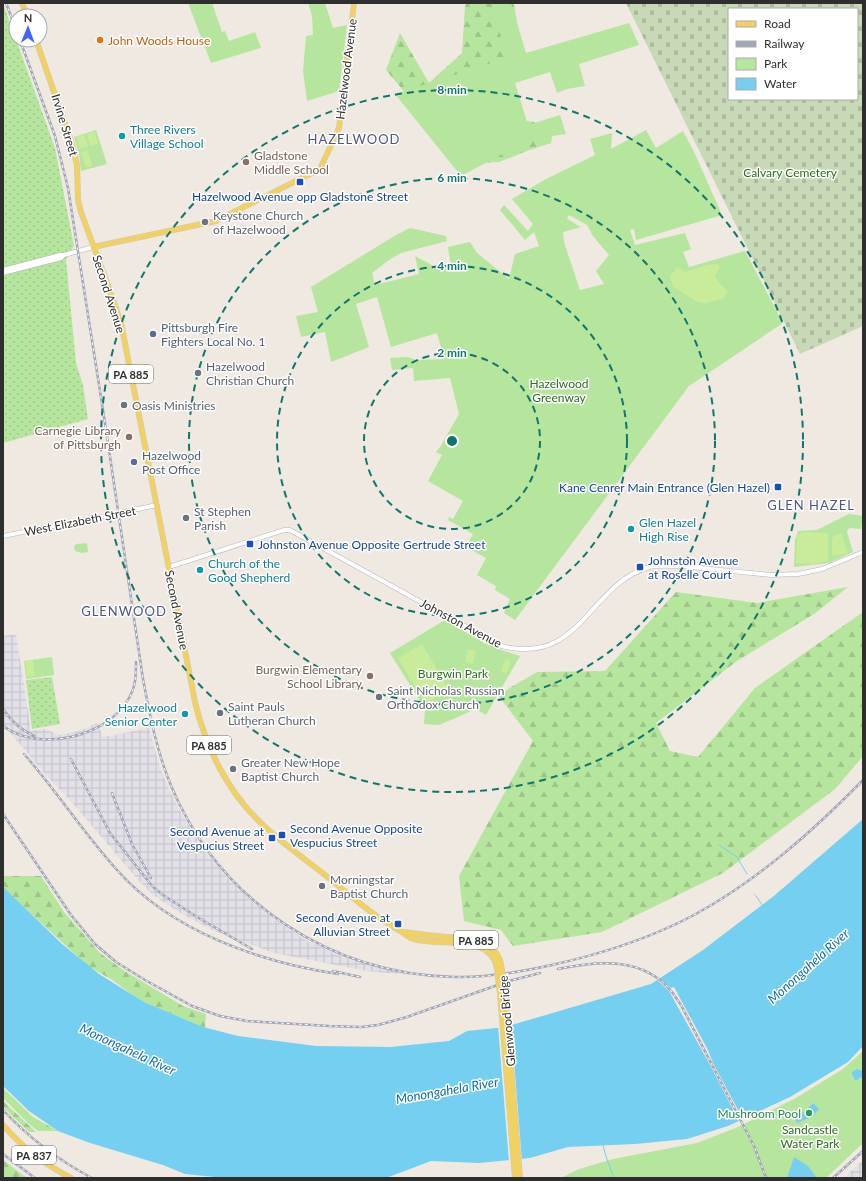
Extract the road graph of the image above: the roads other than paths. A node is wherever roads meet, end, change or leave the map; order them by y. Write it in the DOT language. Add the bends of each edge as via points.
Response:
graph roads {
  1 [pos="354,3"];
  2 [pos="39,48"];
  3 [pos="81,212"];
  4 [pos="94,247"];
  5 [pos="63,256"];
  6 [pos="3,270"];
  7 [pos="3,274"];
  8 [pos="157,505"];
  9 [pos="3,536"];
  10 [pos="863,552"];
  11 [pos="169,567"];
  12 [pos="498,960"];
  13 [pos="3,1125"];
  14 [pos="71,1178"];
  15 [pos="515,1178"];
  16 [pos="520,1178"];
  1 -- 4 [label="main road, Hazelwood Avenue" via="339,128 320,169 216,221"];
  2 -- 3 [label="main road, Irvine Street / PA 885" via="72,144 77,165"];
  3 -- 4 [label="main road, Second Avenue / PA 885"];
  4 -- 5 [label="street, Hazelwood Avenue"];
  4 -- 8 [label="main road, Second Avenue / PA 885" via="122,328"];
  5 -- 6 [label="street, Hazelwood Avenue"];
  5 -- 7 [label="street, Hazelwood Avenue"];
  8 -- 9 [label="street, West Elizabeth Street, bridge"];
  8 -- 11 [label="main road, Second Avenue / PA 885"];
  10 -- 11 [label="street, Johnston Avenue" via="822,568 798,574 771,575 680,566 650,567 629,576 614,587 570,634 556,643 524,650 501,646 290,530"];
  11 -- 12 [label="main road, Second Avenue / PA 885" via="198,713 216,762 245,806 263,825 382,920 411,938 477,946"];
  12 -- 15 [label="main road, Glenwood Bridge / PA 885, bridge"];
  12 -- 16 [label="main road, Glenwood Bridge / PA 885, bridge" via="504,980"];
  13 -- 14 [label="main road, PA 837" via="41,1161"];
}
